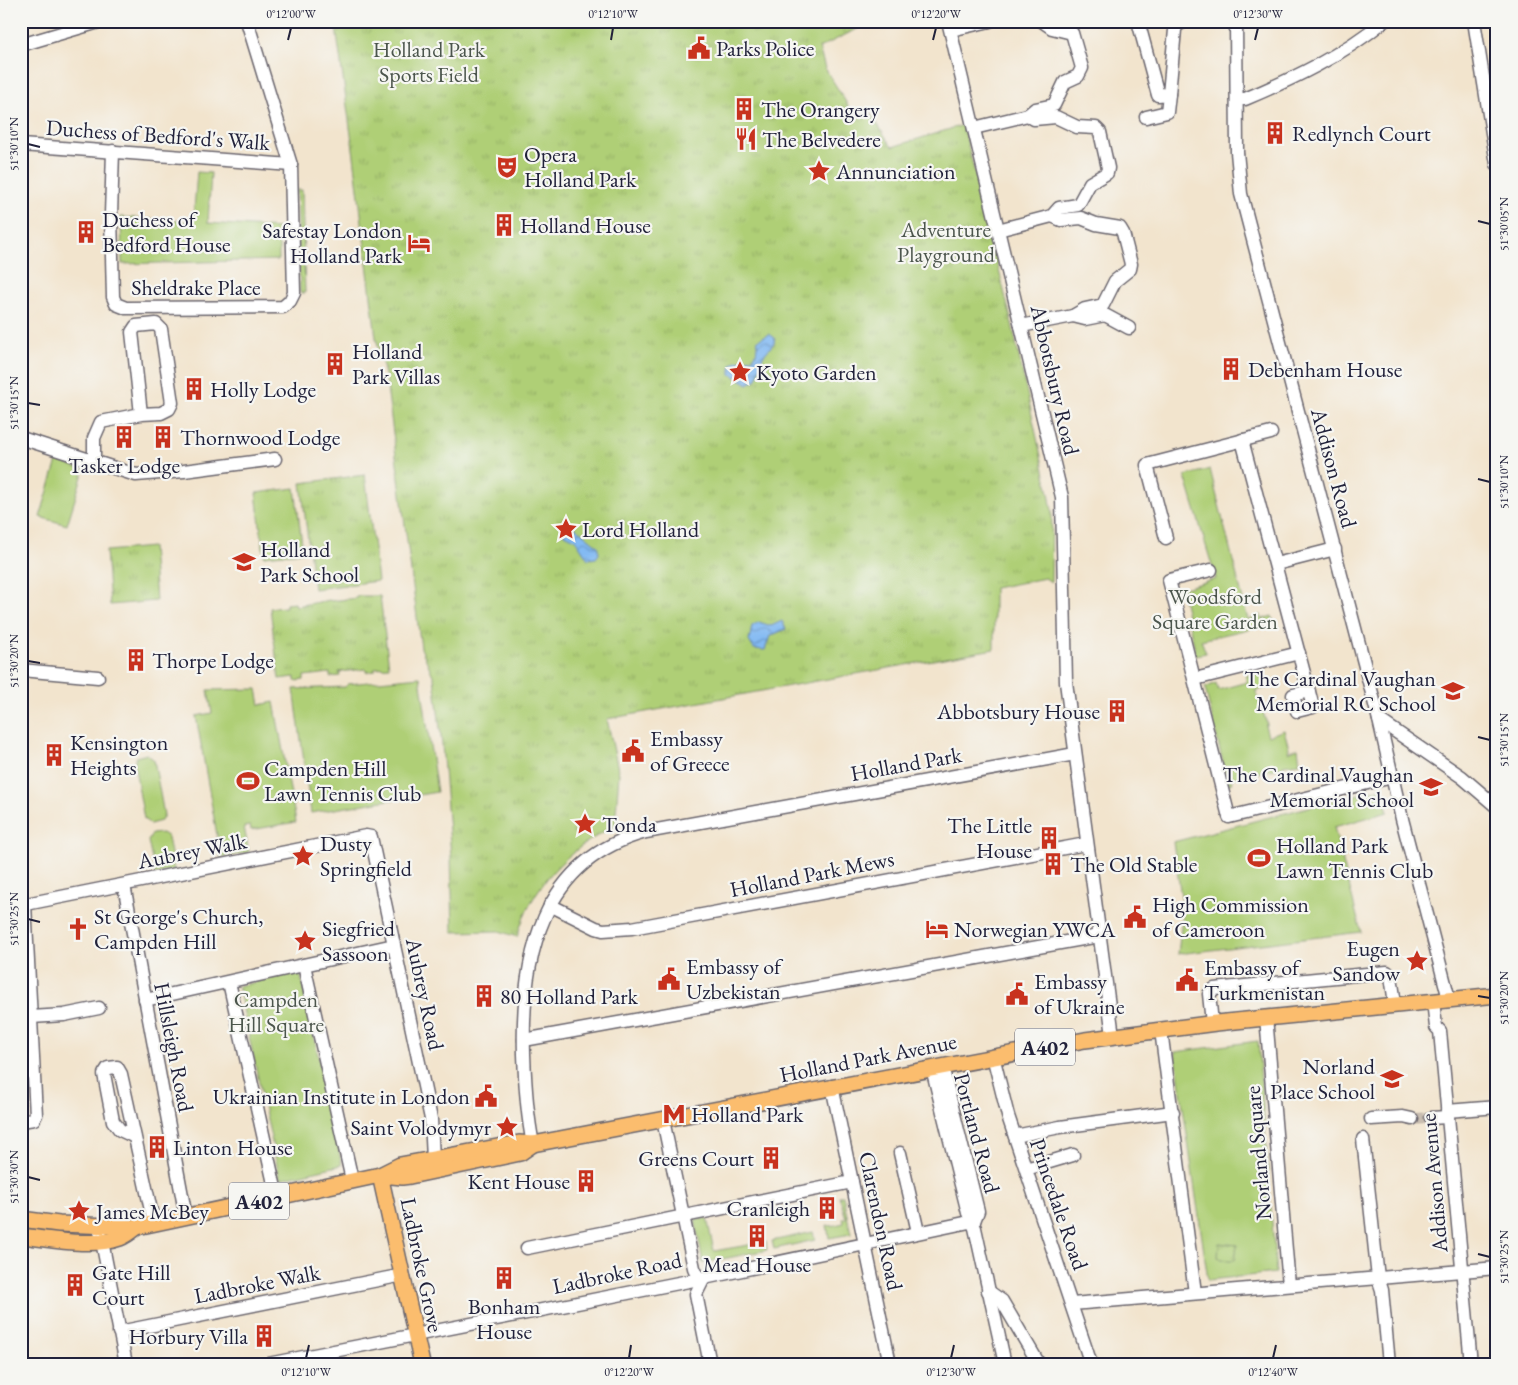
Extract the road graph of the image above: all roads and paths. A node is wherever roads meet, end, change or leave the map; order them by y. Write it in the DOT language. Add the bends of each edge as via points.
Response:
graph roads {
  1 [pos="102,21"];
  2 [pos="247,21"];
  3 [pos="990,21"];
  4 [pos="1042,21"];
  5 [pos="1138,21"];
  6 [pos="1185,21"];
  7 [pos="1236,21"];
  8 [pos="1384,21"];
  9 [pos="1474,21"];
  10 [pos="950,26"];
  11 [pos="21,45"];
  12 [pos="1169,94"];
  13 [pos="1237,100"];
  14 [pos="1055,111"];
  15 [pos="1146,117"];
  16 [pos="974,128"];
  17 [pos="21,146"];
  18 [pos="113,152"];
  19 [pos="1497,164"];
  20 [pos="291,165"];
  21 [pos="1078,205"];
  22 [pos="1052,216"];
  23 [pos="1081,218"];
  24 [pos="998,230"];
  25 [pos="1104,310"];
  26 [pos="1021,326"];
  27 [pos="1129,328"];
  28 [pos="141,414"];
  29 [pos="1270,433"];
  30 [pos="21,438"];
  31 [pos="1242,440"];
  32 [pos="275,459"];
  33 [pos="94,461"];
  34 [pos="1166,538"];
  35 [pos="1335,549"];
  36 [pos="1276,564"];
  37 [pos="1211,570"];
  38 [pos="1299,653"];
  39 [pos="21,670"];
  40 [pos="98,677"];
  41 [pos="1195,679"];
  42 [pos="1308,691"];
  43 [pos="1379,720"];
  44 [pos="1075,754"];
  45 [pos="1392,777"];
  46 [pos="1497,807"];
  47 [pos="371,837"];
  48 [pos="1086,844"];
  49 [pos="124,885"];
  50 [pos="23,904"];
  51 [pos="550,905"];
  52 [pos="1098,936"];
  53 [pos="394,944"];
  54 [pos="304,964"];
  55 [pos="229,982"];
  56 [pos="1497,995"];
  57 [pos="1449,999"];
  58 [pos="145,1000"];
  59 [pos="1433,1000"];
  60 [pos="1395,1004"];
  61 [pos="98,1008"];
  62 [pos="31,1017"];
  63 [pos="1266,1018"];
  64 [pos="1212,1023"];
  65 [pos="1161,1030"];
  66 [pos="1113,1036"];
  67 [pos="524,1040"];
  68 [pos="993,1056"];
  69 [pos="937,1067"];
  70 [pos="832,1086"];
  71 [pos="1497,1108"];
  72 [pos="1173,1112"];
  73 [pos="1447,1114"];
  74 [pos="1431,1118"];
  75 [pos="1371,1119"];
  76 [pos="1412,1119"];
  77 [pos="663,1120"];
  78 [pos="21,1121"];
  79 [pos="1014,1136"];
  80 [pos="135,1137"];
  81 [pos="1363,1139"];
  82 [pos="533,1144"];
  83 [pos="900,1154"];
  84 [pos="1073,1155"];
  85 [pos="433,1159"];
  86 [pos="1026,1169"];
  87 [pos="380,1175"];
  88 [pos="352,1180"];
  89 [pos="852,1182"];
  90 [pos="277,1197"];
  91 [pos="684,1216"];
  92 [pos="186,1217"];
  93 [pos="21,1219"];
  94 [pos="974,1221"];
  95 [pos="154,1224"];
  96 [pos="918,1232"];
  97 [pos="100,1233"];
  98 [pos="21,1236"];
  99 [pos="864,1243"];
  100 [pos="527,1248"];
  101 [pos="1497,1268"];
  102 [pos="1462,1271"];
  103 [pos="403,1276"];
  104 [pos="701,1277"];
  105 [pos="1378,1278"];
  106 [pos="680,1281"];
  107 [pos="1289,1285"];
  108 [pos="988,1291"];
  109 [pos="1195,1293"];
  110 [pos="696,1294"];
  111 [pos="1072,1304"];
  112 [pos="119,1332"];
  113 [pos="416,1334"];
  114 [pos="298,1361"];
  115 [pos="126,1364"];
  116 [pos="268,1364"];
  117 [pos="422,1364"];
  118 [pos="710,1364"];
  119 [pos="890,1364"];
  120 [pos="1005,1364"];
  121 [pos="1039,1364"];
  122 [pos="1091,1364"];
  123 [pos="1389,1364"];
  124 [pos="1471,1364"];
  1 -- 11 [label="street"];
  2 -- 20 [label="street"];
  3 -- 10 [label="street"];
  4 -- 14 [label="street" via="1052,28 1072,33 1082,68 1078,76 1065,82"];
  5 -- 12 [label="street" via="1158,95"];
  6 -- 12 [label="street" via="1174,30"];
  7 -- 13 [label="street, Addison Road"];
  8 -- 13 [label="street" via="1348,49 1317,67"];
  9 -- 19 [label="street"];
  10 -- 16 [label="street, Abbotsbury Road"];
  12 -- 15 [label="street" via="1168,112"];
  13 -- 35 [label="street, Addison Road" via="1238,170 1242,194"];
  14 -- 16 [label="street" via="1035,109 1028,115"];
  14 -- 21 [label="street" via="1077,127 1096,128 1100,132 1107,173 1090,183"];
  16 -- 24 [label="street, Abbotsbury Road"];
  17 -- 18 [label="street, Duchess of Bedford's Walk"];
  18 -- 20 [label="street, Duchess of Bedford's Walk"];
  18 -- 20 [label="street, Sheldrake Place" via="114,296 116,304 126,308 287,305 294,293"];
  21 -- 22 [label="street" via="1059,208"];
  21 -- 23 [label="street"];
  22 -- 23 [label="street" via="1061,220"];
  22 -- 24 [label="street"];
  23 -- 25 [label="street" via="1120,228 1124,232 1130,269 1115,281"];
  24 -- 26 [label="street, Abbotsbury Road"];
  25 -- 26 [label="street" via="1085,309 1073,316"];
  25 -- 27 [label="street"];
  26 -- 44 [label="street, Abbotsbury Road" via="1062,497 1066,673"];
  28 -- 28 [label="street" via="161,413 172,403 161,329 156,324 136,326 132,332"];
  28 -- 33 [label="street" via="101,422 94,438"];
  29 -- 31 [label="street"];
  30 -- 33 [label="street"];
  31 -- 34 [label="street" via="1147,465"];
  31 -- 36 [label="street"];
  32 -- 33 [label="street" via="146,475"];
  35 -- 36 [label="street"];
  35 -- 43 [label="street, Addison Road"];
  36 -- 38 [label="street"];
  37 -- 41 [label="street" via="1169,580"];
  38 -- 41 [label="street"];
  38 -- 42 [label="street"];
  39 -- 40 [label="street"];
  41 -- 45 [label="street" via="1229,817"];
  43 -- 45 [label="street, Addison Road"];
  43 -- 46 [label="street" via="1462,777"];
  44 -- 48 [label="street"];
  44 -- 51 [label="street, Holland Park" via="630,837 585,861"];
  45 -- 57 [label="street, Addison Road"];
  47 -- 49 [label="street, Aubrey Walk"];
  47 -- 53 [label="street, Aubrey Road"];
  48 -- 51 [label="street, Holland Park Mews" via="632,928 596,928"];
  48 -- 52 [label="street"];
  49 -- 50 [label="street, Aubrey Walk"];
  49 -- 58 [label="street, Hillsleigh Road"];
  50 -- 62 [label="street"];
  51 -- 67 [label="street, Holland Park" via="534,945 527,978"];
  52 -- 66 [label="street"];
  52 -- 67 [label="street"];
  53 -- 54 [label="street"];
  53 -- 85 [label="street, Aubrey Road" via="430,1119"];
  54 -- 55 [label="street"];
  54 -- 88 [label="street"];
  55 -- 58 [label="street"];
  55 -- 90 [label="street"];
  56 -- 57 [label="main road, Holland Park Avenue / A402"];
  57 -- 59 [label="main road, Holland Park Avenue / A402"];
  58 -- 92 [label="street, Hillsleigh Road"];
  59 -- 60 [label="main road, Holland Park Avenue / A402"];
  59 -- 73 [label="street, Addison Avenue" via="1436,1026 1440,1031"];
  60 -- 63 [label="main road, Holland Park Avenue / A402"];
  60 -- 64 [label="street" via="1388,972 1252,986 1211,991"];
  61 -- 62 [label="street"];
  62 -- 78 [label="street" via="36,1115 34,1119"];
  63 -- 64 [label="main road, Holland Park Avenue / A402"];
  63 -- 107 [label="street, Norland Square"];
  64 -- 65 [label="main road, Holland Park Avenue / A402"];
  65 -- 66 [label="main road, Holland Park Avenue / A402"];
  65 -- 72 [label="street"];
  66 -- 68 [label="main road, Holland Park Avenue / A402"];
  67 -- 82 [label="street, Holland Park"];
  68 -- 69 [label="main road, Holland Park Avenue / A402"];
  68 -- 79 [label="street, Princedale Road"];
  69 -- 70 [label="main road, Holland Park Avenue / A402"];
  69 -- 94 [label="street, Portland Road" via="934,1076 968,1213"];
  70 -- 77 [label="main road, Holland Park Avenue / A402"];
  70 -- 89 [label="street, Clarendon Road"];
  71 -- 73 [label="street"];
  72 -- 79 [label="street"];
  72 -- 109 [label="street"];
  73 -- 74 [label="street"];
  73 -- 102 [label="street, Addison Avenue"];
  75 -- 76 [label="street"];
  77 -- 82 [label="main road, Holland Park Avenue / A402"];
  77 -- 91 [label="street"];
  79 -- 86 [label="street, Princedale Road"];
  80 -- 80 [label="street" via="121,1074 117,1067 108,1068 104,1074 113,1121 120,1130"];
  80 -- 95 [label="street"];
  81 -- 105 [label="street"];
  82 -- 85 [label="main road, Holland Park Avenue / A402" via="519,1143"];
  82 -- 87 [label="main road, Holland Park Avenue / A402" via="520,1153 410,1176"];
  83 -- 96 [label="street"];
  84 -- 86 [label="street"];
  85 -- 87 [label="main road, Holland Park Avenue / A402" via="400,1165"];
  86 -- 111 [label="street, Princedale Road"];
  87 -- 88 [label="main road, Holland Park Avenue / A402"];
  87 -- 103 [label="main road, Ladbroke Grove"];
  88 -- 90 [label="main road, Holland Park Avenue / A402"];
  89 -- 91 [label="street"];
  89 -- 99 [label="street, Clarendon Road"];
  90 -- 92 [label="main road, Holland Park Avenue / A402"];
  91 -- 100 [label="street"];
  91 -- 104 [label="street"];
  92 -- 95 [label="main road, Holland Park Avenue / A402"];
  93 -- 97 [label="main road, A402"];
  94 -- 96 [label="street, Ladbroke Road"];
  94 -- 108 [label="street, Portland Road"];
  95 -- 97 [label="main road, Holland Park Avenue / A402"];
  96 -- 99 [label="street, Ladbroke Road"];
  97 -- 98 [label="main road, A402" via="61,1241"];
  97 -- 112 [label="street"];
  99 -- 104 [label="street, Ladbroke Road" via="843,1250"];
  99 -- 119 [label="street, Clarendon Road"];
  101 -- 102 [label="street"];
  102 -- 105 [label="street"];
  102 -- 124 [label="street, Addison Avenue"];
  103 -- 112 [label="street, Ladbroke Walk"];
  103 -- 113 [label="main road, Ladbroke Grove"];
  104 -- 106 [label="street, Ladbroke Road"];
  104 -- 110 [label="street"];
  105 -- 107 [label="street"];
  105 -- 123 [label="street"];
  106 -- 110 [label="street"];
  106 -- 113 [label="street, Ladbroke Road"];
  107 -- 109 [label="street"];
  108 -- 120 [label="street, Portland Road"];
  108 -- 121 [label="street" via="1002,1302"];
  109 -- 111 [label="street"];
  110 -- 118 [label="street"];
  111 -- 122 [label="street, Princedale Road"];
  112 -- 115 [label="street"];
  113 -- 114 [label="street, Ladbroke Road"];
  113 -- 117 [label="main road, Ladbroke Grove"];
  114 -- 116 [label="street, Ladbroke Road"];
}
